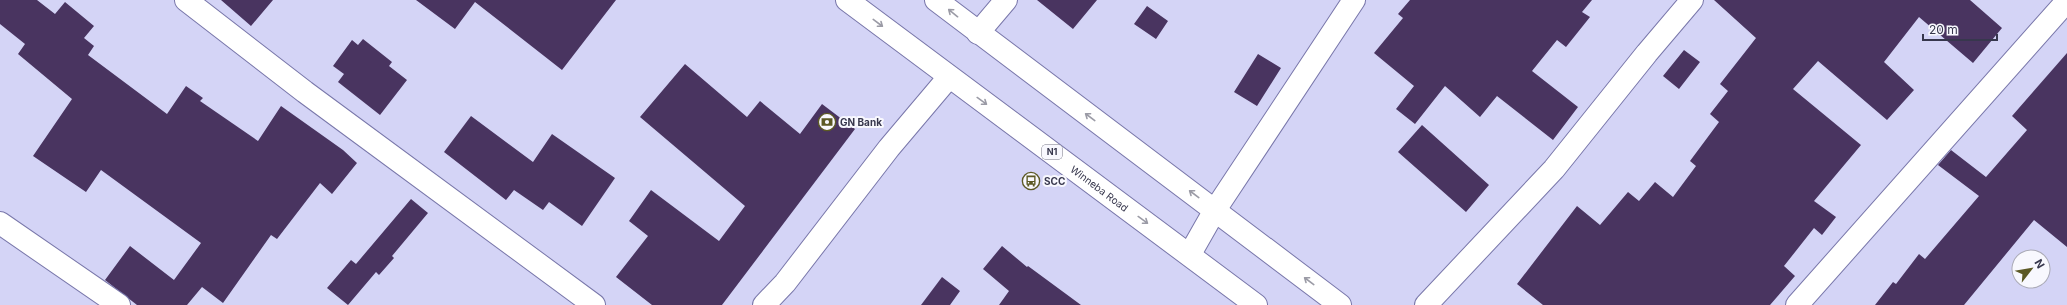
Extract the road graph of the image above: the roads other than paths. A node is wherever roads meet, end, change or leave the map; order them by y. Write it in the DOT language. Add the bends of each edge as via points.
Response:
graph roads {
  1 [pos="186,0"];
  2 [pos="847,0"];
  3 [pos="936,0"];
  4 [pos="1006,0"];
  5 [pos="1354,0"];
  6 [pos="1692,0"];
  7 [pos="2067,1"];
  8 [pos="978,33"];
  9 [pos="949,77"];
  10 [pos="1215,210"];
  11 [pos="0,223"];
  12 [pos="1190,254"];
  13 [pos="118,305"];
  14 [pos="594,305"];
  15 [pos="764,305"];
  16 [pos="1256,305"];
  17 [pos="1340,305"];
  18 [pos="1426,305"];
  19 [pos="1797,305"];
  1 -- 14 [label="main road" via="305,92"];
  2 -- 9 [label="main road, Winneba Road / N1, one-way"];
  8 -- 3 [label="main road, one-way"];
  4 -- 8 [label="main road"];
  5 -- 10 [label="main road"];
  6 -- 18 [label="main road" via="1554,169"];
  7 -- 19 [label="main road"];
  10 -- 8 [label="main road, one-way"];
  9 -- 12 [label="main road, Winneba Road / N1, one-way"];
  9 -- 15 [label="main road" via="889,148 785,283"];
  10 -- 12 [label="main road"];
  17 -- 10 [label="main road, one-way"];
  11 -- 13 [label="main road"];
  12 -- 16 [label="main road, Winneba Road / N1"];
}
